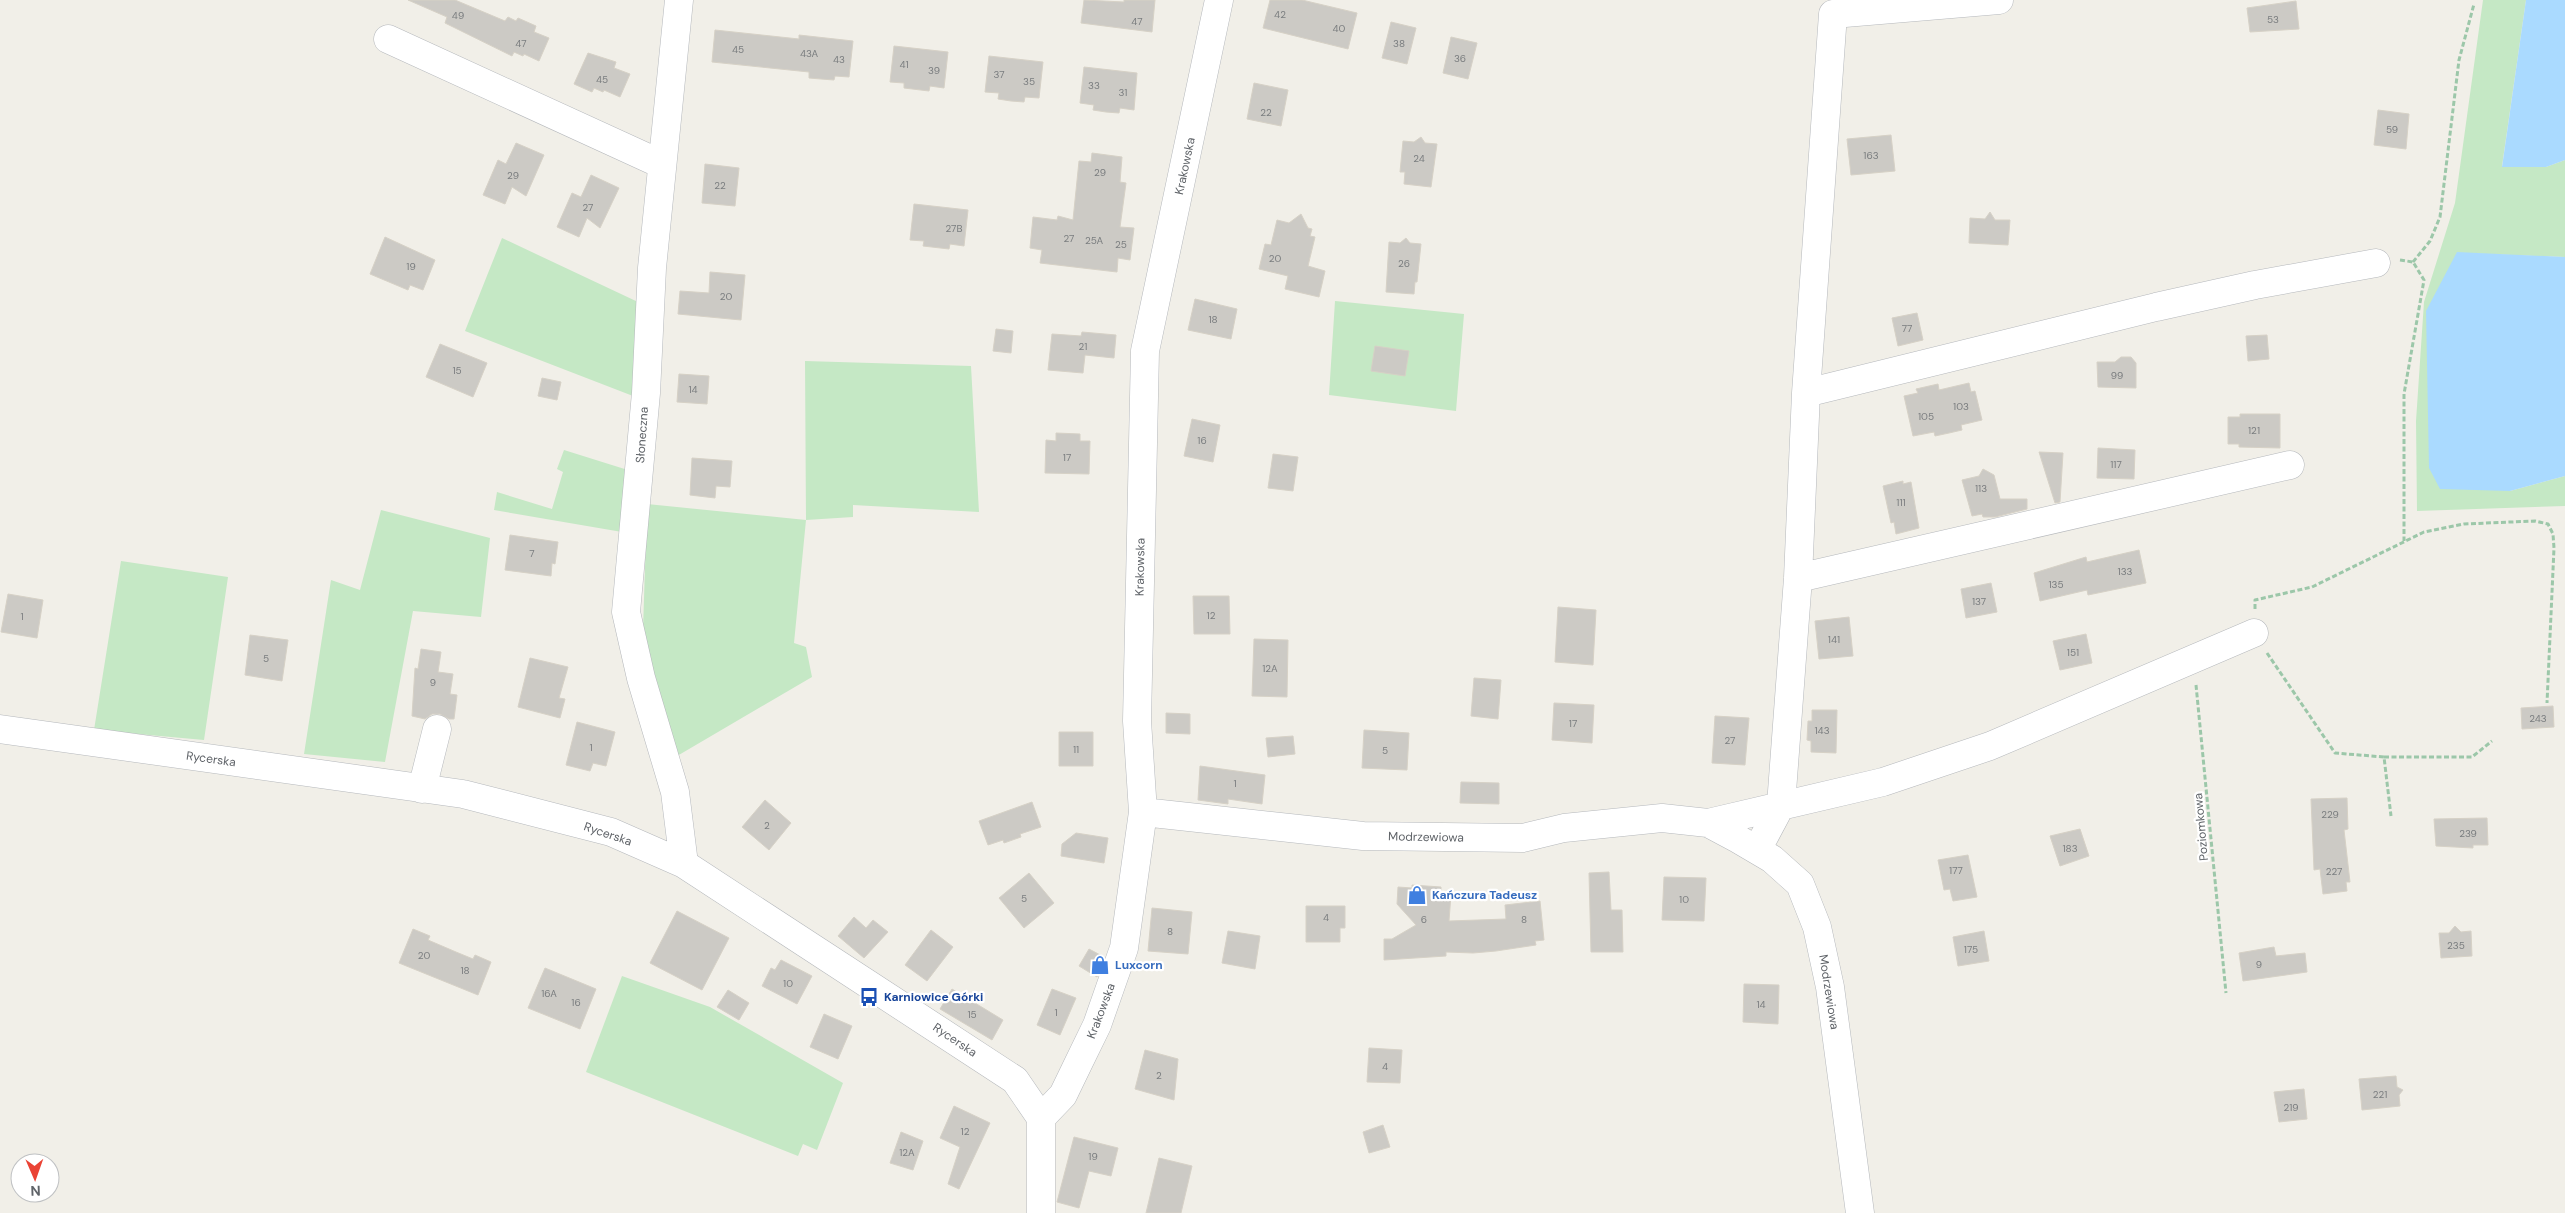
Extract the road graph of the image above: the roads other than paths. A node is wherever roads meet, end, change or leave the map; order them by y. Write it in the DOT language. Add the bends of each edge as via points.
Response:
graph roads {
  1 [pos="679,0"];
  2 [pos="1220,0"];
  3 [pos="1999,0"];
  4 [pos="388,38"];
  5 [pos="661,164"];
  6 [pos="2376,263"];
  7 [pos="1806,394"];
  8 [pos="2290,465"];
  9 [pos="1798,578"];
  10 [pos="2254,633"];
  11 [pos="0,729"];
  12 [pos="437,729"];
  13 [pos="422,789"];
  14 [pos="1781,805"];
  15 [pos="1143,812"];
  16 [pos="1708,823"];
  17 [pos="1757,850"];
  18 [pos="684,864"];
  19 [pos="1040,1118"];
  20 [pos="1041,1213"];
  21 [pos="1860,1213"];
  1 -- 5 [label="street, Słoneczna"];
  2 -- 15 [label="street, Krakowska" via="1145,350 1137,722"];
  3 -- 7 [label="street" via="1833,14"];
  4 -- 5 [label="street"];
  5 -- 18 [label="street, Słoneczna" via="626,612 641,678 674,792"];
  6 -- 7 [label="street" via="2174,303"];
  7 -- 9 [label="street"];
  8 -- 9 [label="street"];
  9 -- 14 [label="street"];
  10 -- 14 [label="street, Modrzewiowa" via="2002,742 1883,782"];
  11 -- 13 [label="street, Rycerska"];
  12 -- 13 [label="street"];
  13 -- 18 [label="street, Rycerska" via="463,794 611,832"];
  14 -- 16 [label="street, Modrzewiowa"];
  14 -- 17 [label="street"];
  15 -- 16 [label="street, Modrzewiowa" via="1363,836 1523,838 1564,828 1662,818"];
  15 -- 19 [label="street, Krakowska" via="1124,948 1097,1025 1063,1095"];
  16 -- 17 [label="street, Modrzewiowa"];
  17 -- 21 [label="street, Modrzewiowa" via="1800,884 1817,927 1830,987"];
  18 -- 19 [label="street, Rycerska" via="1015,1080"];
  19 -- 20 [label="street"];
}
